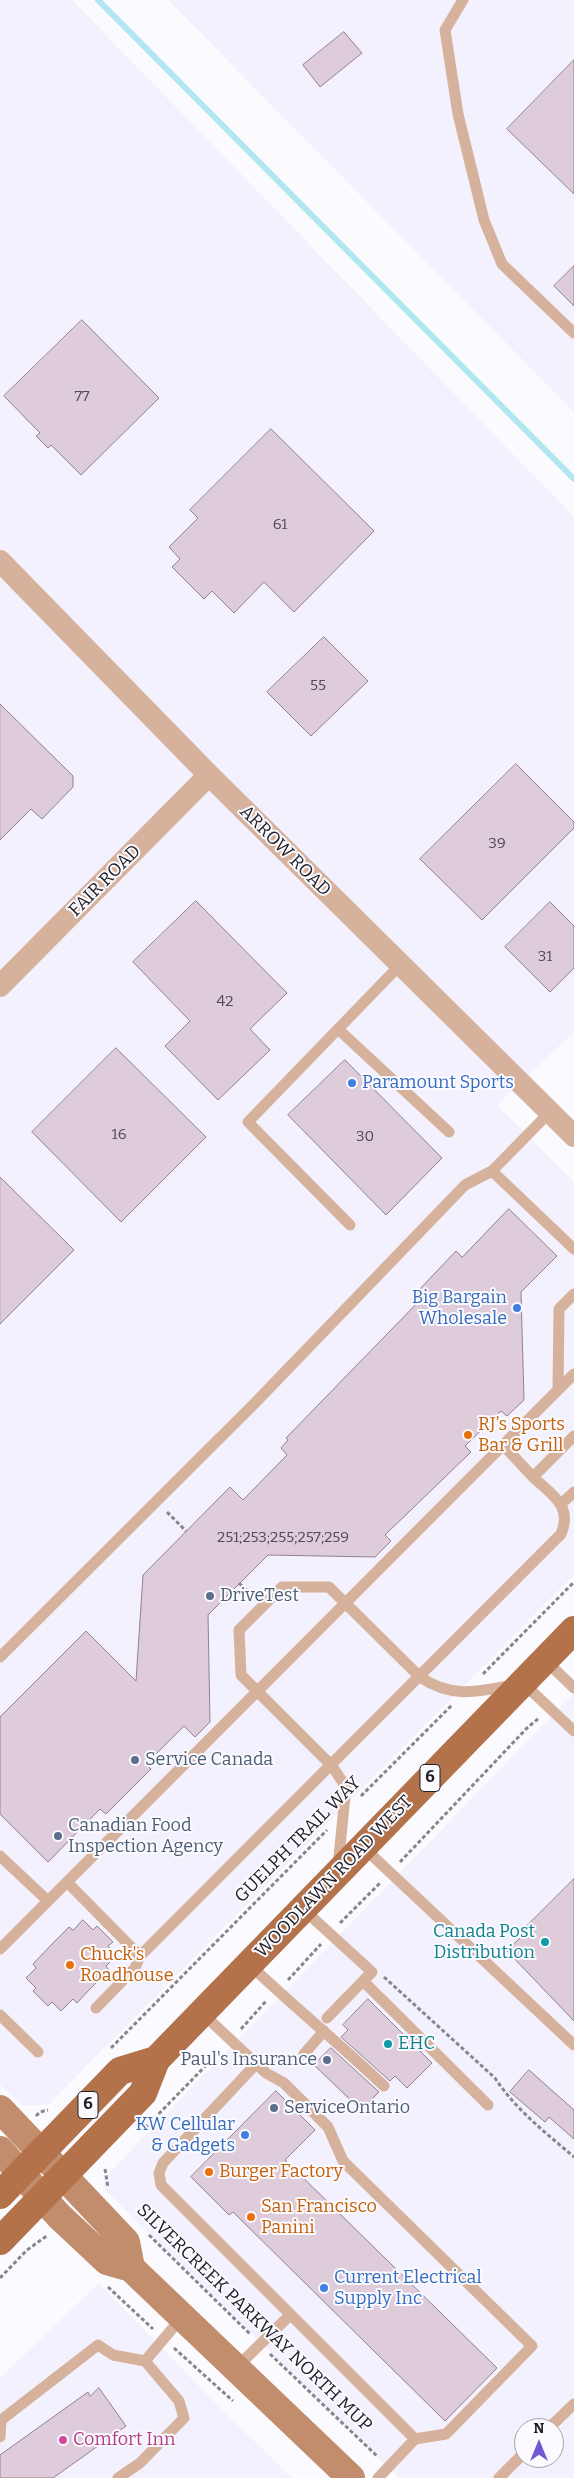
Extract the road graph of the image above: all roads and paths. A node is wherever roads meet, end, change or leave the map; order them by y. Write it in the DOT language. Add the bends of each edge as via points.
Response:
graph roads {
  1 [pos="463,0"];
  2 [pos="574,333"];
  3 [pos="0,561"];
  4 [pos="209,775"];
  5 [pos="400,965"];
  6 [pos="0,986"];
  7 [pos="338,1029"];
  8 [pos="550,1112"];
  9 [pos="450,1132"];
  10 [pos="574,1136"];
  11 [pos="492,1171"];
  12 [pos="350,1225"];
  13 [pos="574,1249"];
  14 [pos="574,1294"];
  15 [pos="574,1374"];
  16 [pos="558,1390"];
  17 [pos="574,1436"];
  18 [pos="503,1446"];
  19 [pos="533,1477"];
  20 [pos="574,1492"];
  21 [pos="157,1501"];
  22 [pos="561,1504"];
  23 [pos="186,1531"];
  24 [pos="574,1582"];
  25 [pos="345,1603"];
  26 [pos="574,1630"];
  27 [pos="0,1657"];
  28 [pos="545,1660"];
  29 [pos="420,1677"];
  30 [pos="523,1683"];
  31 [pos="574,1688"];
  32 [pos="258,1691"];
  33 [pos="464,1693"];
  34 [pos="574,1731"];
  35 [pos="332,1766"];
  36 [pos="344,1813"];
  37 [pos="363,1847"];
  38 [pos="0,1856"];
  39 [pos="338,1873"];
  40 [pos="67,1882"];
  41 [pos="48,1901"];
  42 [pos="303,1909"];
  43 [pos="0,1949"];
  44 [pos="140,1956"];
  45 [pos="249,1964"];
  46 [pos="372,1972"];
  47 [pos="363,1981"];
  48 [pos="96,2008"];
  49 [pos="202,2013"];
  50 [pos="0,2015"];
  51 [pos="327,2018"];
  52 [pos="324,2031"];
  53 [pos="574,2045"];
  54 [pos="109,2050"];
  55 [pos="38,2052"];
  56 [pos="304,2054"];
  57 [pos="156,2060"];
  58 [pos="256,2064"];
  59 [pos="384,2086"];
  60 [pos="488,2105"];
  61 [pos="54,2106"];
  62 [pos="0,2109"];
  63 [pos="40,2112"];
  64 [pos="0,2150"];
  65 [pos="42,2152"];
  66 [pos="574,2157"];
  67 [pos="105,2169"];
  68 [pos="21,2174"];
  69 [pos="64,2176"];
  70 [pos="108,2194"];
  71 [pos="0,2195"];
  72 [pos="42,2198"];
  73 [pos="147,2234"];
  74 [pos="45,2239"];
  75 [pos="0,2241"];
  76 [pos="53,2242"];
  77 [pos="131,2268"];
  78 [pos="103,2282"];
  79 [pos="183,2316"];
  80 [pos="289,2316"];
  81 [pos="164,2339"];
  82 [pos="260,2344"];
  83 [pos="145,2361"];
  84 [pos="237,2367"];
  85 [pos="235,2402"];
  86 [pos="574,2404"];
  87 [pos="560,2418"];
  88 [pos="0,2421"];
  89 [pos="0,2436"];
  90 [pos="415,2439"];
  91 [pos="514,2463"];
  92 [pos="388,2467"];
  93 [pos="118,2478"];
  94 [pos="351,2478"];
  95 [pos="378,2478"];
  96 [pos="499,2478"];
  1 -- 2 [label="lane" via="445,30 458,114 484,220 502,264"];
  3 -- 4 [label="street, ARROW ROAD"];
  4 -- 5 [label="street, ARROW ROAD"];
  4 -- 6 [label="street, FAIR ROAD"];
  5 -- 7 [label="lane"];
  5 -- 8 [label="street, ARROW ROAD"];
  7 -- 9 [label="lane"];
  7 -- 12 [label="lane" via="248,1122"];
  8 -- 10 [label="street, ARROW ROAD"];
  8 -- 11 [label="lane"];
  11 -- 13 [label="lane"];
  11 -- 21 [label="lane" via="465,1186"];
  14 -- 16 [label="lane" via="559,1309"];
  15 -- 16 [label="lane"];
  16 -- 18 [label="lane"];
  17 -- 19 [label="lane"];
  18 -- 19 [label="lane"];
  18 -- 25 [label="lane"];
  19 -- 22 [label="lane"];
  20 -- 22 [label="lane"];
  21 -- 23 [label="path"];
  21 -- 27 [label="lane"];
  22 -- 29 [label="lane" via="566,1515 561,1534"];
  24 -- 33 [label="path, GUELPH TRAIL WAY"];
  25 -- 29 [label="lane"];
  25 -- 32 [label="lane"];
  25 -- 32 [label="lane" via="329,1587 282,1587 239,1630 241,1675"];
  26 -- 28 [label="main road, WOODLAWN ROAD WEST / 6"];
  28 -- 30 [label="main road, WOODLAWN ROAD WEST / 6"];
  28 -- 31 [label="lane"];
  29 -- 33 [label="lane" via="433,1686"];
  29 -- 35 [label="lane"];
  30 -- 33 [label="lane"];
  30 -- 34 [label="lane"];
  30 -- 37 [label="main road, WOODLAWN ROAD WEST / 6"];
  32 -- 35 [label="lane"];
  32 -- 40 [label="lane"];
  33 -- 36 [label="path, GUELPH TRAIL WAY"];
  35 -- 36 [label="lane" via="346,1788"];
  35 -- 44 [label="lane"];
  36 -- 39 [label="lane"];
  36 -- 54 [label="path, GUELPH TRAIL WAY"];
  37 -- 39 [label="main road, WOODLAWN ROAD WEST / 6"];
  37 -- 53 [label="lane"];
  38 -- 41 [label="lane"];
  39 -- 42 [label="main road, WOODLAWN ROAD WEST / 6"];
  40 -- 41 [label="lane"];
  40 -- 44 [label="lane"];
  41 -- 43 [label="lane"];
  42 -- 45 [label="main road, WOODLAWN ROAD WEST / 6"];
  42 -- 46 [label="lane"];
  44 -- 48 [label="lane" via="136,1968"];
  45 -- 49 [label="main road, WOODLAWN ROAD WEST / 6"];
  45 -- 52 [label="lane"];
  46 -- 47 [label="lane"];
  46 -- 66 [label="path" via="387,1978 495,2078 529,2118"];
  47 -- 51 [label="lane"];
  47 -- 60 [label="lane"];
  49 -- 57 [label="main road, WOODLAWN ROAD WEST / 6"];
  49 -- 58 [label="lane"];
  50 -- 55 [label="lane"];
  52 -- 56 [label="lane"];
  52 -- 59 [label="lane"];
  57 -- 65 [label="main road, WOODLAWN ROAD WEST / 6" via="120,2071"];
  57 -- 69 [label="main road, WOODLAWN ROAD WEST / 6" via="143,2093"];
  58 -- 80 [label="lane" via="169,2155 159,2173 160,2185"];
  58 -- 90 [label="lane" via="284,2083 328,2127 343,2161 532,2346 446,2434"];
  61 -- 63 [label="path"];
  62 -- 65 [label="main road"];
  64 -- 68 [label="main road"];
  65 -- 68 [label="main road, WOODLAWN ROAD WEST / 6"];
  65 -- 69 [label="main road"];
  67 -- 70 [label="path"];
  68 -- 71 [label="main road, WOODLAWN ROAD WEST / 6"];
  68 -- 72 [label="main road"];
  69 -- 72 [label="main road, WOODLAWN ROAD WEST / 6"];
  69 -- 77 [label="main road" via="126,2242"];
  72 -- 75 [label="main road, WOODLAWN ROAD WEST / 6"];
  72 -- 77 [label="main road" via="108,2261"];
  73 -- 82 [label="path, SILVERCREEK PARKWAY NORTH MUP"];
  74 -- 76 [label="path"];
  77 -- 79 [label="main road"];
  78 -- 81 [label="path"];
  79 -- 81 [label="lane"];
  79 -- 84 [label="main road"];
  80 -- 82 [label="lane"];
  80 -- 90 [label="lane"];
  81 -- 83 [label="lane"];
  81 -- 85 [label="path"];
  82 -- 84 [label="lane"];
  82 -- 92 [label="path, SILVERCREEK PARKWAY NORTH MUP"];
  83 -- 88 [label="lane" via="113,2355 98,2345"];
  83 -- 93 [label="lane" via="179,2400 184,2418 140,2463"];
  84 -- 94 [label="main road"];
  86 -- 87 [label="lane"];
  88 -- 89 [label="lane"];
  90 -- 92 [label="lane"];
  91 -- 96 [label="lane"];
  92 -- 95 [label="lane"];
}
